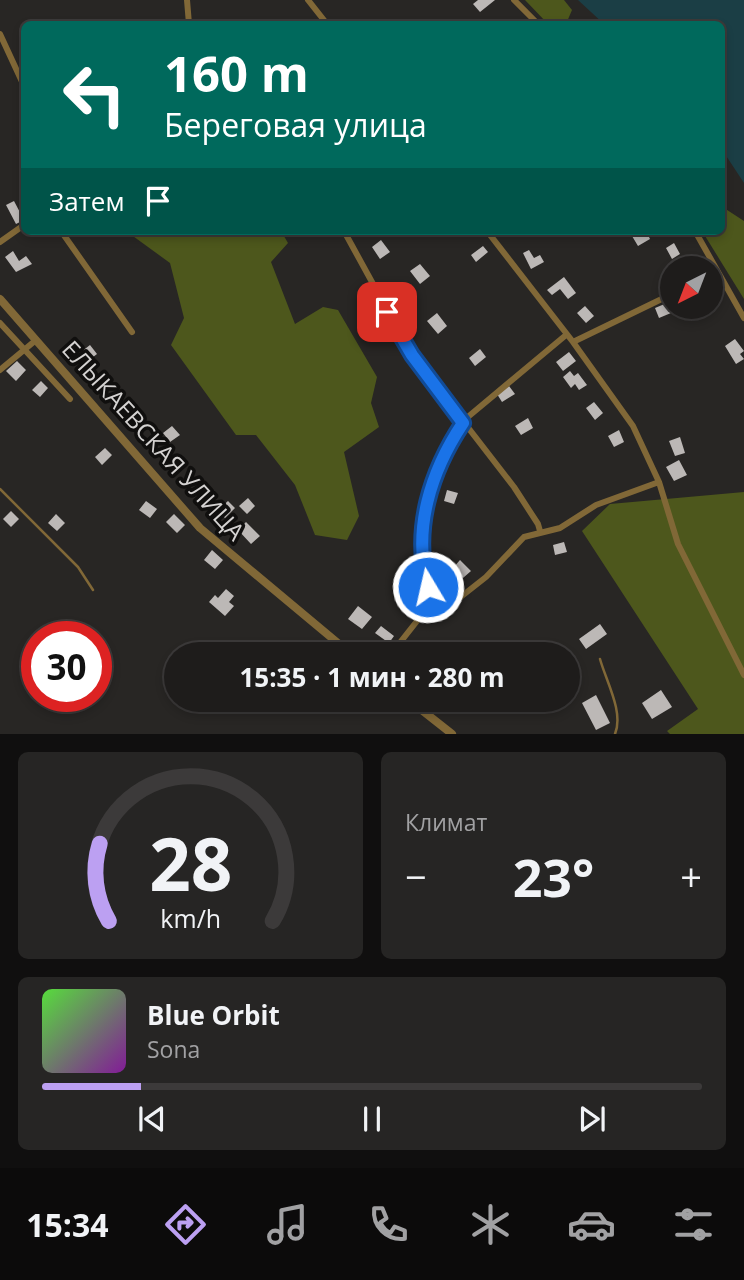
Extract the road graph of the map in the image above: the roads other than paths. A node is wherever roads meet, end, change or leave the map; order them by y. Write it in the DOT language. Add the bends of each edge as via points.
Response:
graph roads {
  1 [pos="187,0"];
  2 [pos="308,0"];
  3 [pos="514,0"];
  4 [pos="189,21"];
  5 [pos="325,21"];
  6 [pos="535,21"];
  7 [pos="0,34"];
  8 [pos="21,80"];
  9 [pos="21,227"];
  10 [pos="64,235"];
  11 [pos="346,235"];
  12 [pos="490,235"];
  13 [pos="697,235"];
  14 [pos="0,242"];
  15 [pos="710,256"];
  16 [pos="723,279"];
  17 [pos="0,299"];
  18 [pos="660,300"];
  19 [pos="744,318"];
  20 [pos="0,323"];
  21 [pos="132,332"];
  22 [pos="566,335"];
  23 [pos="36,340"];
  24 [pos="573,342"];
  25 [pos="25,349"];
  26 [pos="0,370"];
  27 [pos="70,399"];
  28 [pos="463,423"];
  29 [pos="659,482"];
  30 [pos="0,489"];
  31 [pos="540,531"];
  32 [pos="93,590"];
  33 [pos="432,602"];
  34 [pos="337,642"];
  35 [pos="400,642"];
  36 [pos="600,659"];
  37 [pos="744,675"];
  38 [pos="424,712"];
  39 [pos="452,734"];
  40 [pos="615,734"];
  1 -- 4 [label="street"];
  2 -- 5 [label="street"];
  3 -- 6 [label="street"];
  7 -- 8 [label="street"];
  9 -- 14 [label="street"];
  10 -- 21 [label="street"];
  11 -- 28 [label="street" via="412,355"];
  12 -- 22 [label="street"];
  13 -- 15 [label="street"];
  16 -- 19 [label="street"];
  17 -- 23 [label="street, ЕЛЫКАЕВСКАЯ УЛИЦА"];
  18 -- 24 [label="street"];
  20 -- 25 [label="street"];
  22 -- 24 [label="street"];
  22 -- 28 [label="street"];
  23 -- 25 [label="street"];
  23 -- 34 [label="street, ЕЛЫКАЕВСКАЯ УЛИЦА" via="200,528"];
  24 -- 29 [label="street" via="633,426"];
  25 -- 26 [label="street"];
  25 -- 27 [label="street"];
  28 -- 31 [label="street" via="514,487"];
  28 -- 33 [label="street" via="437,470 421,530"];
  29 -- 31 [label="street" via="596,505 560,528"];
  29 -- 37 [label="street" via="678,544"];
  30 -- 32 [label="lane" via="78,566"];
  31 -- 33 [label="street" via="524,537 453,603"];
  33 -- 35 [label="street"];
  36 -- 40 [label="lane" via="617,708"];
  38 -- 39 [label="street"];
}
